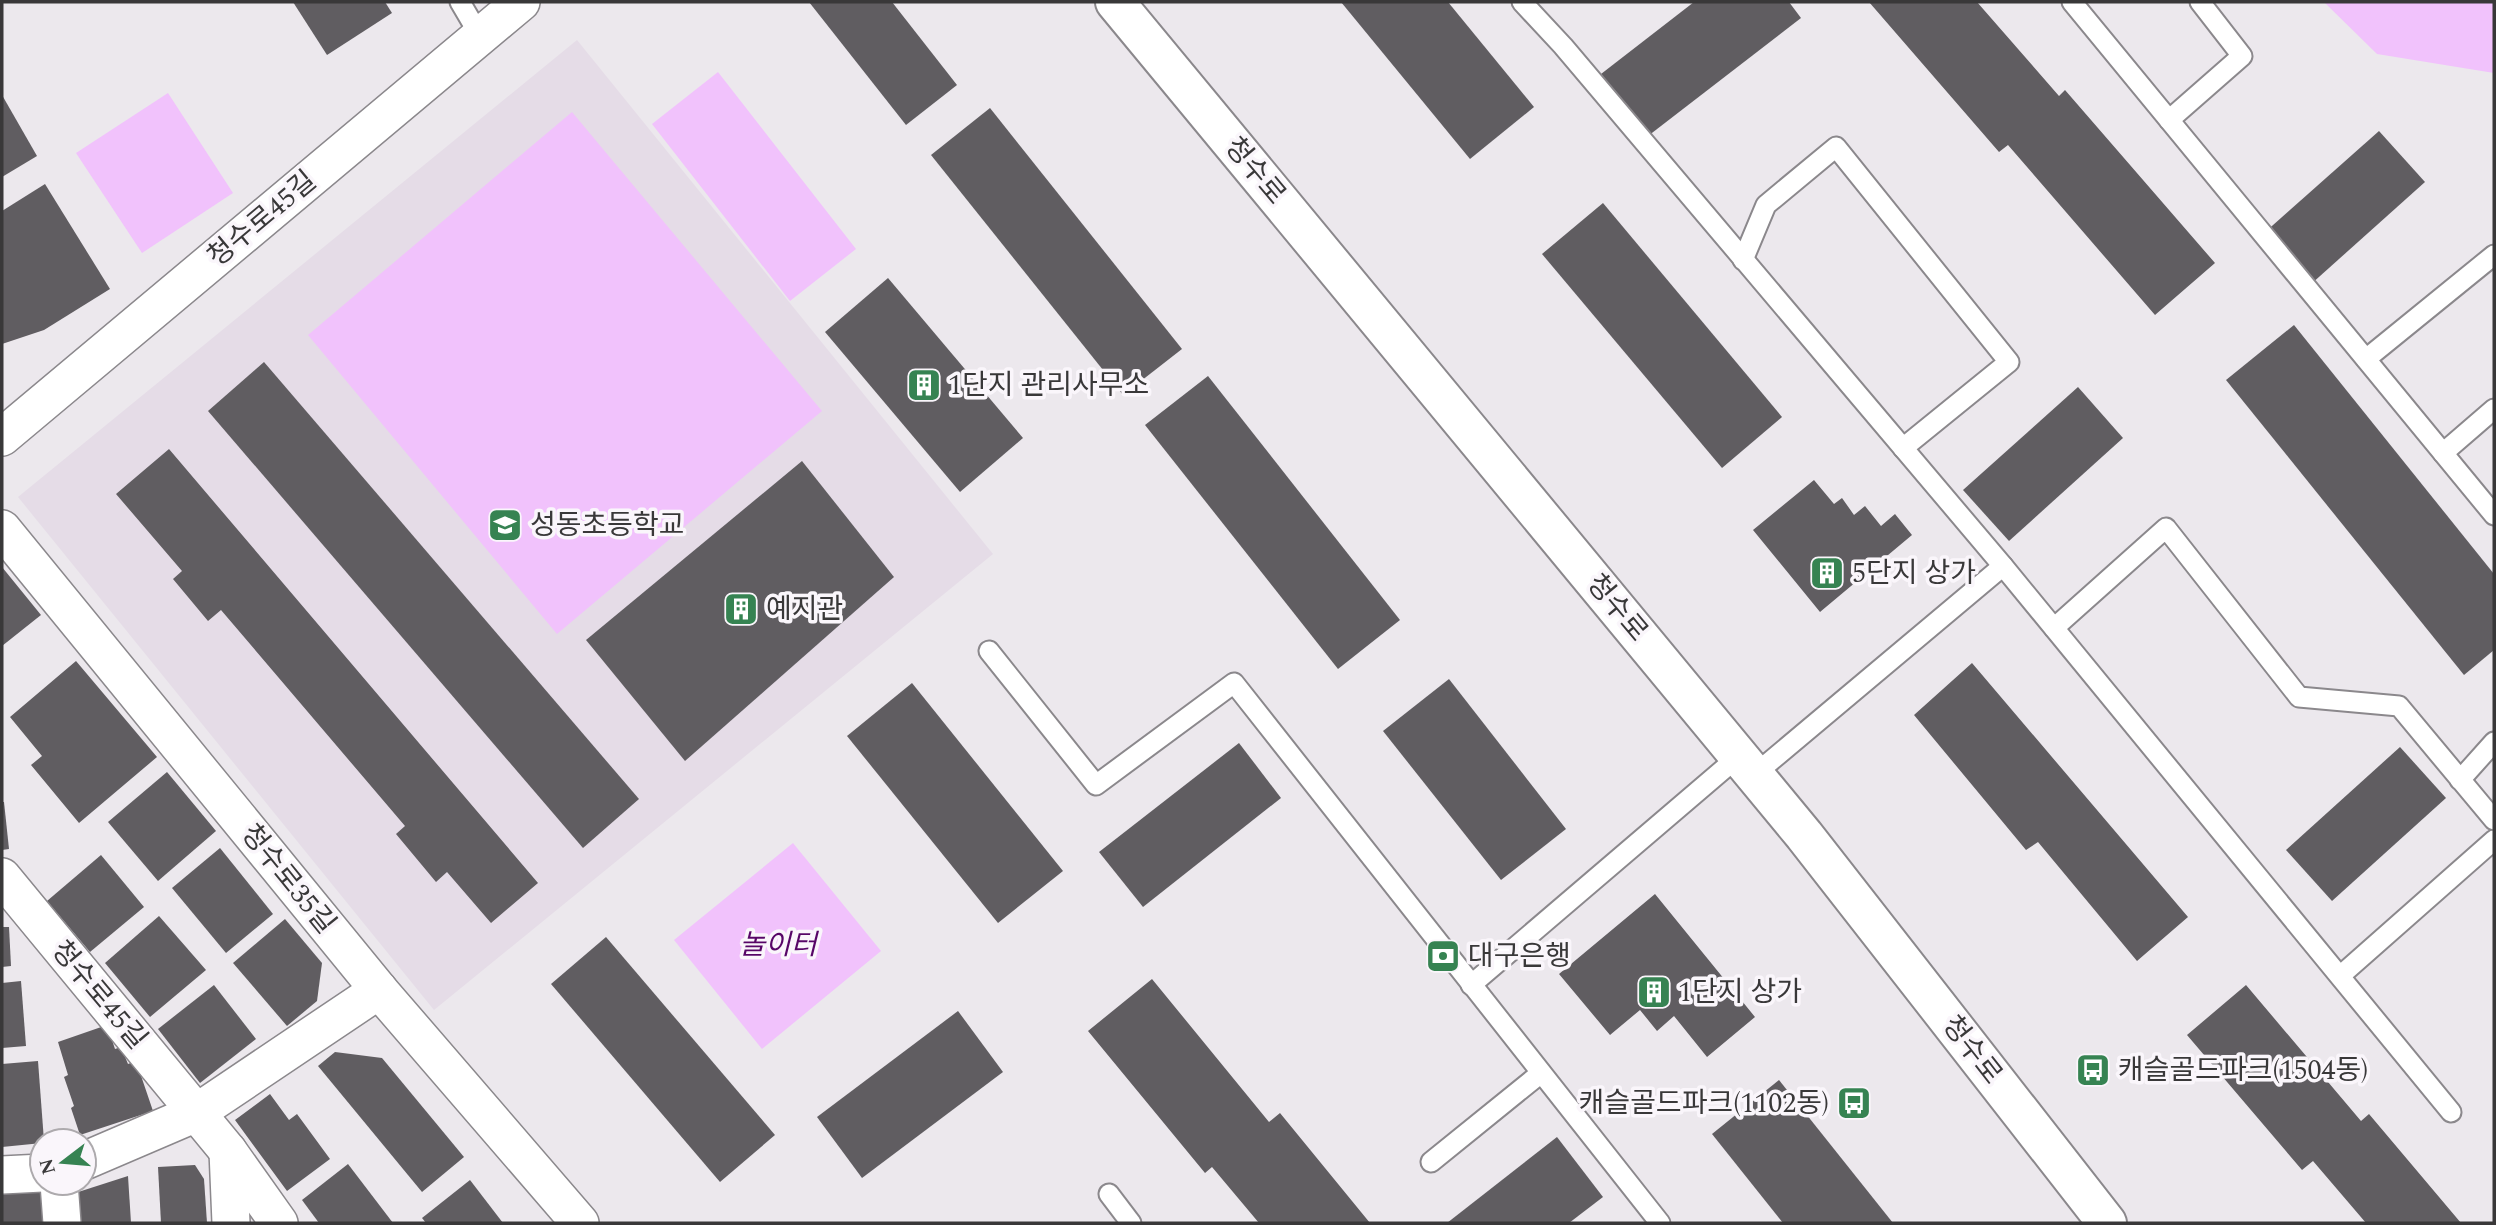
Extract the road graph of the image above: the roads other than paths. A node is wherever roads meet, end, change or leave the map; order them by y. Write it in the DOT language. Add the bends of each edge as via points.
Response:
graph roads {
  1 [pos="460,2"];
  2 [pos="521,2"];
  3 [pos="1115,2"];
  4 [pos="1524,2"];
  5 [pos="2071,2"];
  6 [pos="2200,2"];
  7 [pos="480,36"];
  8 [pos="2169,120"];
  9 [pos="2494,255"];
  10 [pos="1743,260"];
  11 [pos="2366,359"];
  12 [pos="2494,409"];
  13 [pos="2,437"];
  14 [pos="1903,448"];
  15 [pos="2443,453"];
  16 [pos="2494,515"];
  17 [pos="2,529"];
  18 [pos="2003,566"];
  19 [pos="2054,628"];
  20 [pos="989,651"];
  21 [pos="2494,742"];
  22 [pos="1746,766"];
  23 [pos="2460,780"];
  24 [pos="2494,820"];
  25 [pos="2494,839"];
  26 [pos="2,877"];
  27 [pos="2340,976"];
  28 [pos="1471,985"];
  29 [pos="379,990"];
  30 [pos="1541,1073"];
  31 [pos="2451,1112"];
  32 [pos="196,1113"];
  33 [pos="228,1151"];
  34 [pos="98,1155"];
  35 [pos="1431,1162"];
  36 [pos="28,1174"];
  37 [pos="2,1175"];
  38 [pos="1109,1194"];
  39 [pos="60,1197"];
  40 [pos="62,1223"];
  41 [pos="232,1223"];
  42 [pos="279,1223"];
  43 [pos="580,1223"];
  44 [pos="1130,1223"];
  45 [pos="1660,1223"];
  46 [pos="2108,1223"];
  1 -- 7 [label="lane"];
  2 -- 7 [label="street, 청수로45길"];
  3 -- 22 [label="main road, 청수로"];
  4 -- 10 [label="lane"];
  5 -- 8 [label="lane"];
  6 -- 8 [label="lane" via="2242,56"];
  7 -- 13 [label="street, 청수로45길"];
  8 -- 11 [label="lane"];
  9 -- 11 [label="lane"];
  10 -- 14 [label="lane"];
  10 -- 14 [label="lane" via="1766,205 1836,147 2009,362"];
  11 -- 15 [label="lane"];
  12 -- 15 [label="lane"];
  14 -- 18 [label="lane"];
  15 -- 16 [label="lane"];
  17 -- 29 [label="street, 청수로35길"];
  18 -- 19 [label="lane"];
  18 -- 22 [label="lane"];
  19 -- 23 [label="lane" via="2166,528 2299,697 2399,706"];
  19 -- 27 [label="lane"];
  20 -- 28 [label="lane" via="1096,785 1234,683"];
  21 -- 23 [label="lane"];
  22 -- 28 [label="lane"];
  22 -- 46 [label="main road, 청수로"];
  23 -- 24 [label="lane"];
  25 -- 27 [label="lane"];
  26 -- 32 [label="street, 청수로45길"];
  27 -- 31 [label="lane"];
  28 -- 30 [label="lane"];
  29 -- 32 [label="street"];
  29 -- 43 [label="street, 청수로35길"];
  30 -- 35 [label="lane"];
  30 -- 45 [label="lane"];
  32 -- 33 [label="street, 청수로45길"];
  32 -- 34 [label="street"];
  33 -- 41 [label="street"];
  33 -- 42 [label="street, 청수로45길"];
  36 -- 37 [label="street"];
  38 -- 44 [label="lane"];
  39 -- 40 [label="street"];
}
